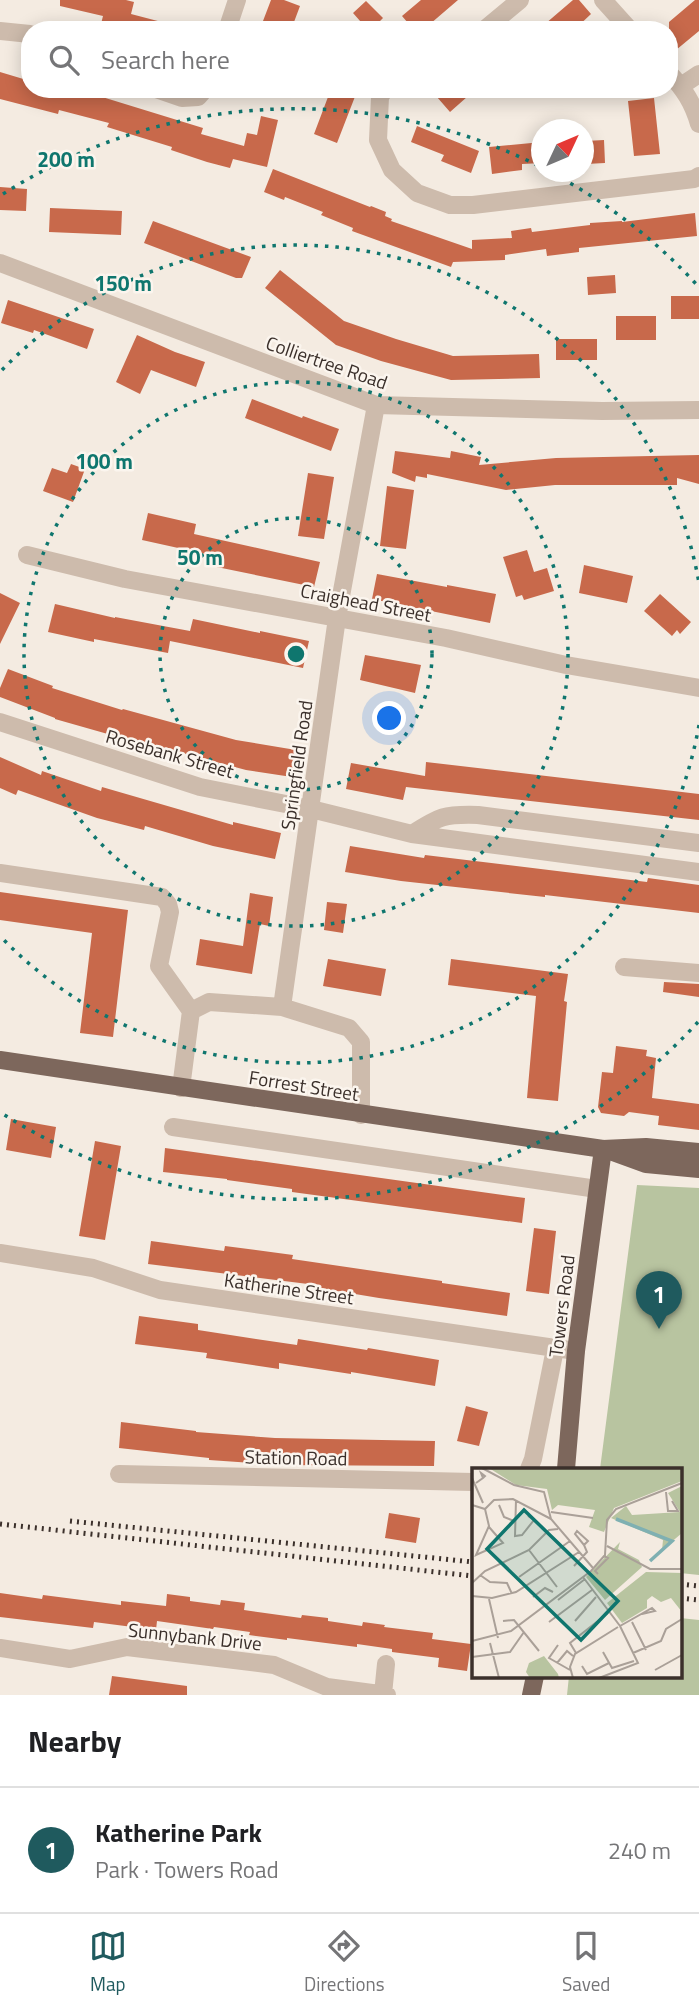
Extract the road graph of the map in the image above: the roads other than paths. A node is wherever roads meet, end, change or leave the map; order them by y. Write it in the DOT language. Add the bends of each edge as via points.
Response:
graph roads {
  1 [pos="237,0"];
  2 [pos="603,0"];
  3 [pos="510,3"];
  4 [pos="230,21"];
  5 [pos="493,21"];
  6 [pos="622,21"];
  7 [pos="0,31"];
  8 [pos="21,33"];
  9 [pos="699,74"];
  10 [pos="678,78"];
  11 [pos="678,83"];
  12 [pos="380,98"];
  13 [pos="699,124"];
  14 [pos="699,176"];
  15 [pos="0,263"];
  16 [pos="376,405"];
  17 [pos="699,410"];
  18 [pos="27,555"];
  19 [pos="337,618"];
  20 [pos="699,688"];
  21 [pos="0,722"];
  22 [pos="311,809"];
  23 [pos="412,834"];
  24 [pos="699,843"];
  25 [pos="699,872"];
  26 [pos="0,873"];
  27 [pos="624,967"];
  28 [pos="699,973"];
  29 [pos="282,1007"];
  30 [pos="191,1011"];
  31 [pos="0,1060"];
  32 [pos="181,1088"];
  33 [pos="361,1115"];
  34 [pos="173,1127"];
  35 [pos="603,1149"];
  36 [pos="699,1152"];
  37 [pos="699,1170"];
  38 [pos="597,1189"];
  39 [pos="0,1253"];
  40 [pos="555,1349"];
  41 [pos="576,1351"];
  42 [pos="528,1468"];
  43 [pos="566,1468"];
  44 [pos="119,1474"];
  45 [pos="472,1482"];
  46 [pos="0,1648"];
  47 [pos="386,1664"];
  48 [pos="385,1695"];
  1 -- 4 [label="street"];
  2 -- 6 [label="street"];
  3 -- 5 [label="street"];
  7 -- 8 [label="street"];
  9 -- 10 [label="street"];
  11 -- 13 [label="street" via="694,106"];
  12 -- 14 [label="street" via="377,140 392,170 417,193 450,205"];
  15 -- 16 [label="street, Colliertree Road"];
  16 -- 17 [label="street, Colliertree Road"];
  16 -- 19 [label="street, Springfield Road"];
  18 -- 19 [label="street, Craighead Street" via="125,579"];
  19 -- 20 [label="street, Craighead Street"];
  19 -- 22 [label="street, Springfield Road"];
  21 -- 22 [label="street, Rosebank Street" via="200,787"];
  22 -- 23 [label="street, Rosebank Street"];
  22 -- 29 [label="street, Springfield Road"];
  23 -- 24 [label="street" via="454,814"];
  23 -- 25 [label="street, Rosebank Street"];
  26 -- 30 [label="street" via="162,897 170,912 159,966"];
  27 -- 28 [label="street"];
  29 -- 30 [label="street" via="209,1002"];
  29 -- 33 [label="street" via="349,1028 361,1042"];
  30 -- 32 [label="street"];
  31 -- 32 [label="main road, Forrest Street"];
  32 -- 33 [label="main road, Forrest Street"];
  33 -- 35 [label="main road, Forrest Street"];
  34 -- 38 [label="street"];
  35 -- 36 [label="main road, Forrest Street"];
  35 -- 37 [label="main road, Forrest Street" via="646,1164"];
  35 -- 38 [label="main road, Towers Road"];
  38 -- 41 [label="main road, Towers Road"];
  39 -- 40 [label="street, Katherine Street" via="93,1268 160,1290"];
  40 -- 41 [label="street, Katherine Street"];
  40 -- 42 [label="street"];
  41 -- 43 [label="main road, Towers Road"];
  44 -- 45 [label="street, Station Road"];
  46 -- 48 [label="street, Sunnybank Drive" via="70,1659 127,1647 248,1661 274,1665 327,1687"];
  47 -- 48 [label="street, Sunnybank Drive"];
}
